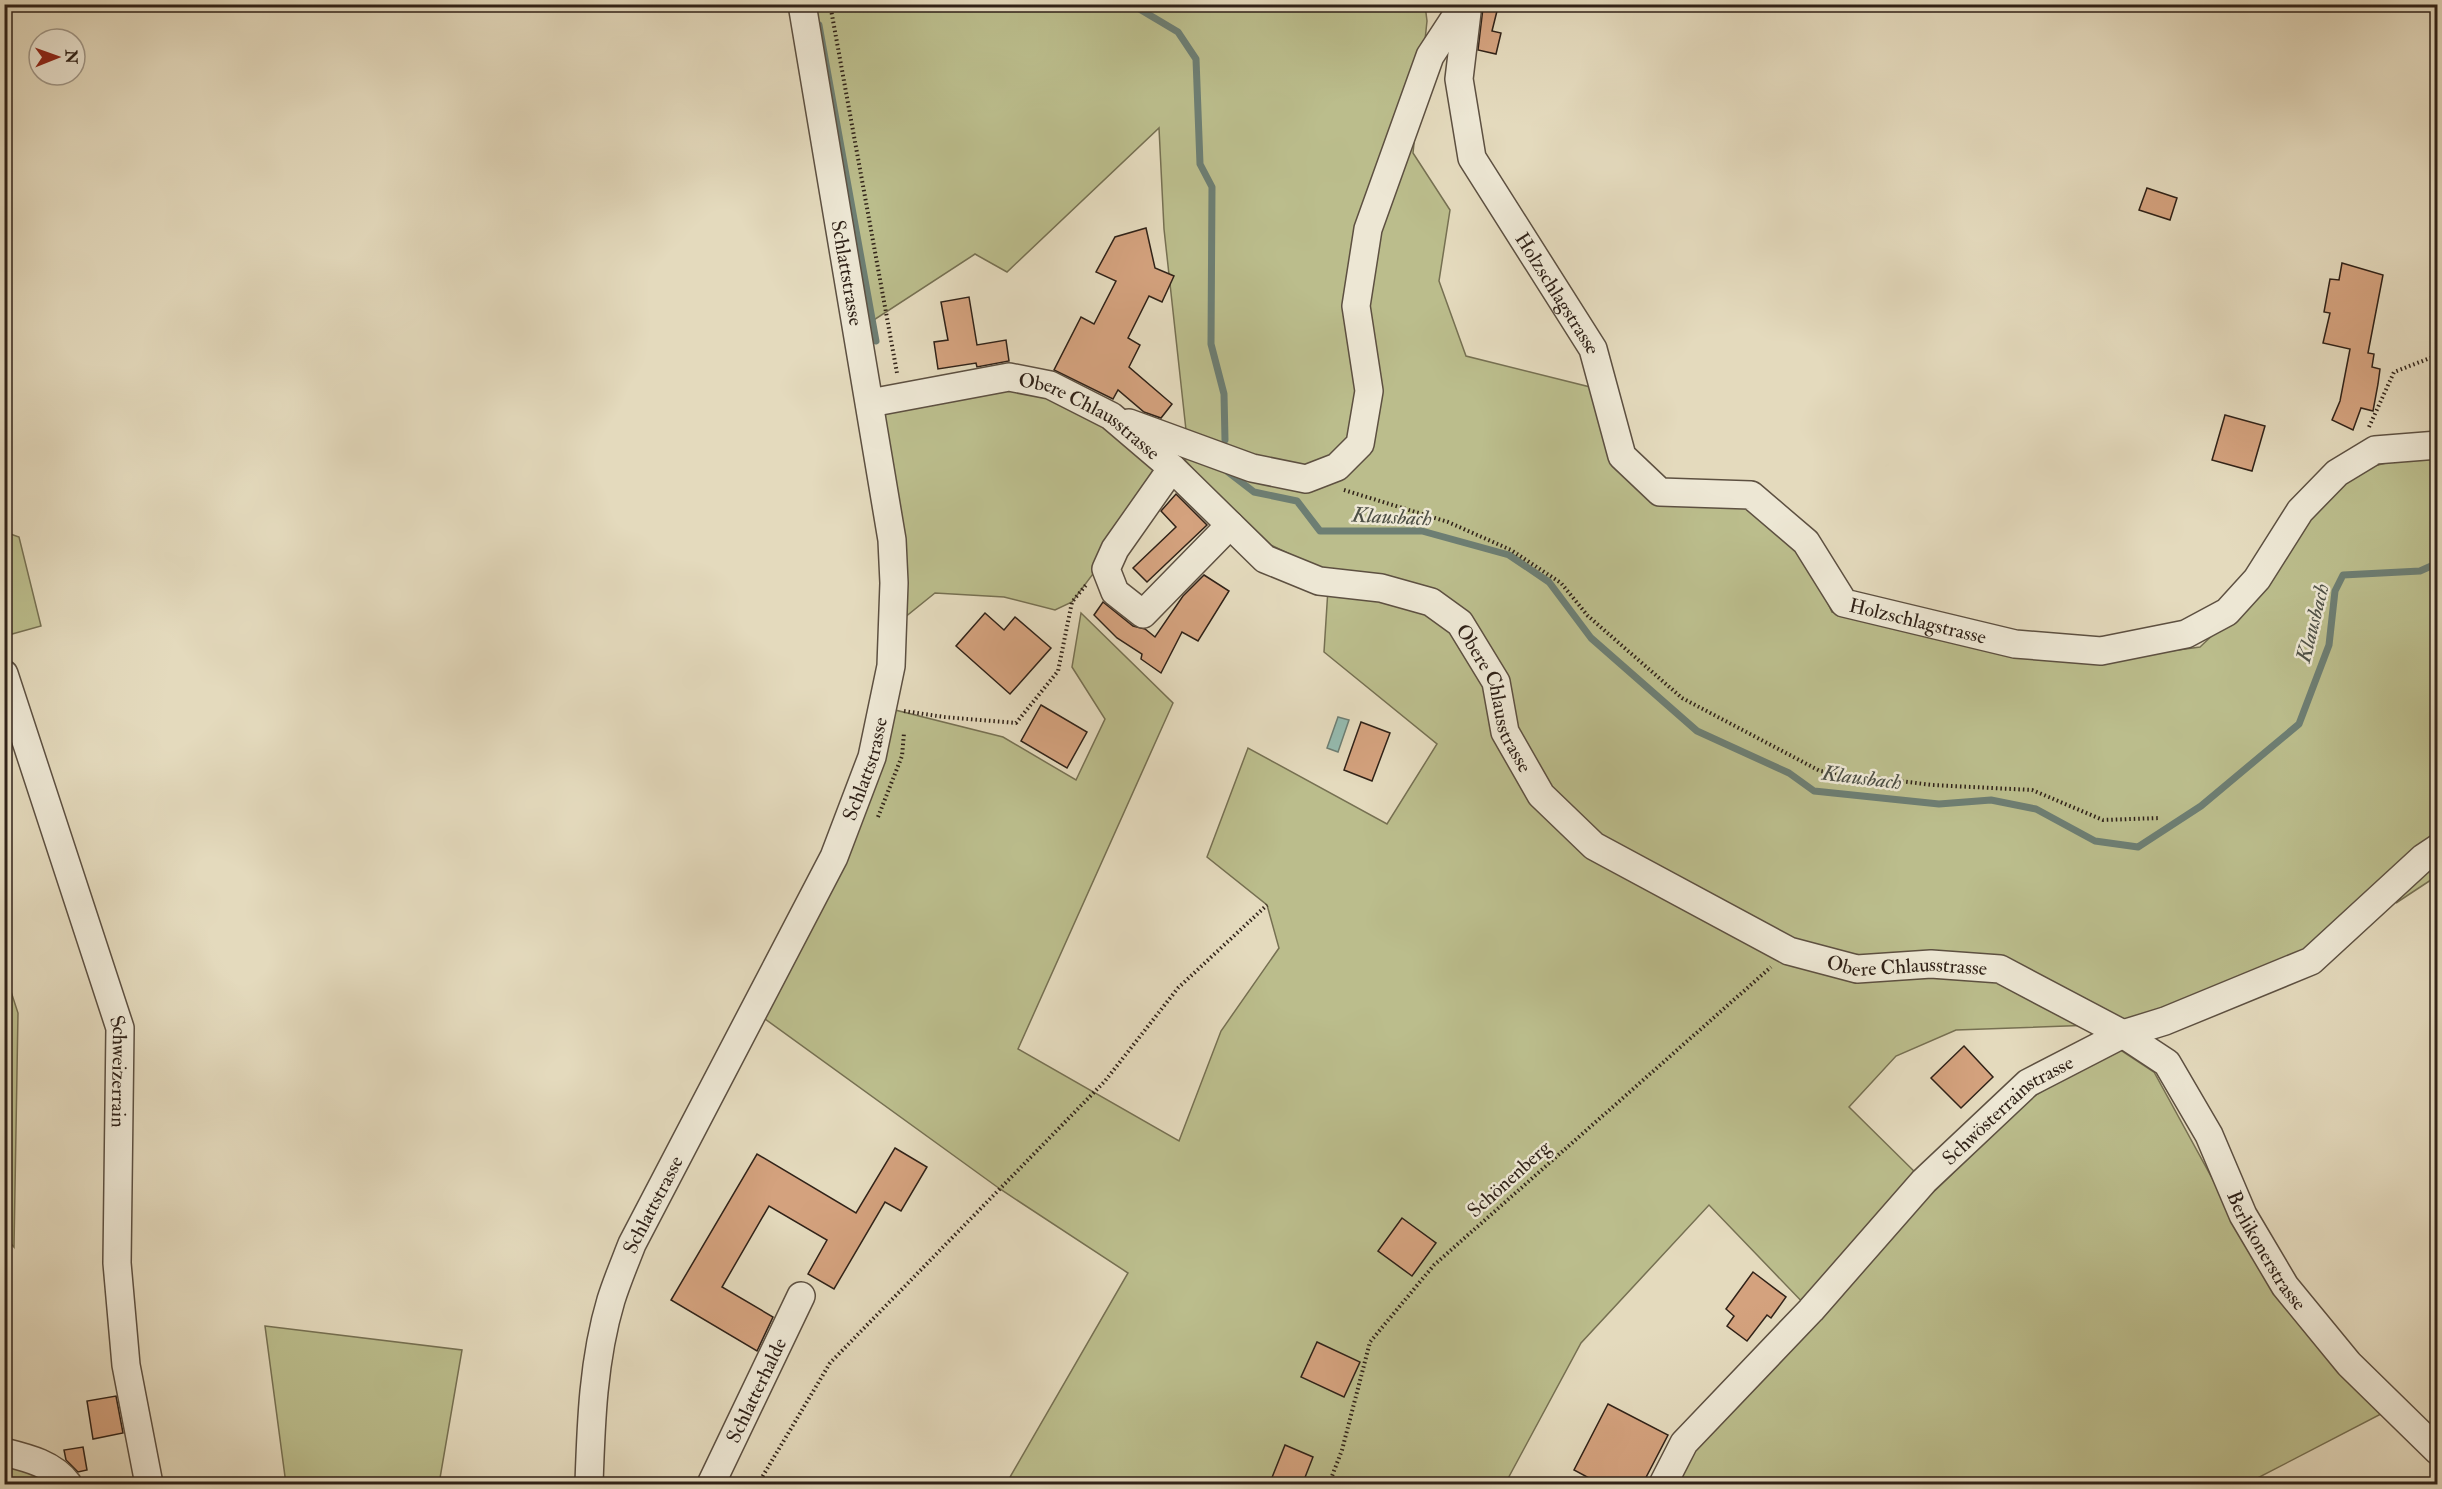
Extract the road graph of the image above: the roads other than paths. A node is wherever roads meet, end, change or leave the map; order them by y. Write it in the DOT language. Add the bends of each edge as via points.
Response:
graph roads {
  1 [pos="802,4"];
  2 [pos="1466,4"];
  3 [pos="870,403"];
  4 [pos="1111,416"];
  5 [pos="2438,445"];
  6 [pos="1172,468"];
  7 [pos="1230,525"];
  8 [pos="4,674"];
  9 [pos="2438,848"];
  10 [pos="2123,1034"];
  11 [pos="801,1296"];
  12 [pos="2438,1451"];
  13 [pos="4,1452"];
  14 [pos="68,1485"];
  15 [pos="149,1485"];
  16 [pos="589,1485"];
  17 [pos="711,1485"];
  18 [pos="1663,1485"];
  1 -- 3 [label="street, Schlattstrasse"];
  2 -- 4 [label="street, Holzschlagstrasse" via="1430,56 1368,229 1356,306 1370,392 1360,444 1337,467 1306,479 1252,468"];
  2 -- 5 [label="street, Holzschlagstrasse" via="1459,79 1472,158 1593,349 1622,456 1660,492 1751,495 1806,542 1844,603 2014,645 2101,651 2186,634 2227,612 2257,579 2300,511 2337,473 2375,450"];
  3 -- 4 [label="street, Obere Chlausstrasse" via="1009,377 1050,385"];
  3 -- 16 [label="street, Schlattstrasse" via="892,540 891,666 899,706 872,757 834,857 632,1244 611,1301 598,1361"];
  4 -- 6 [label="street, Obere Chlausstrasse"];
  6 -- 7 [label="street, Obere Chlausstrasse"];
  6 -- 7 [label="street" via="1115,549 1106,569 1115,592 1143,614"];
  7 -- 10 [label="street, Obere Chlausstrasse" via="1265,559 1319,581 1381,588 1431,602 1460,623 1496,682 1506,732 1540,795 1594,846 1789,951 1857,969 1931,964 2000,969"];
  8 -- 15 [label="street, Schweizerrain" via="120,1028 117,1263 126,1365"];
  9 -- 10 [label="street, Schwösterrainstrasse" via="2311,961 2165,1021"];
  10 -- 12 [label="street, Berlikonerstrasse" via="2167,1063 2209,1135 2243,1215 2285,1286 2349,1364"];
  10 -- 18 [label="street, Schwösterrainstrasse" via="2028,1083 1924,1181 1810,1310 1684,1443"];
  11 -- 17 [label="street, Schlatterhalde"];
  13 -- 14 [label="street" via="36,1459 63,1477"];
}
